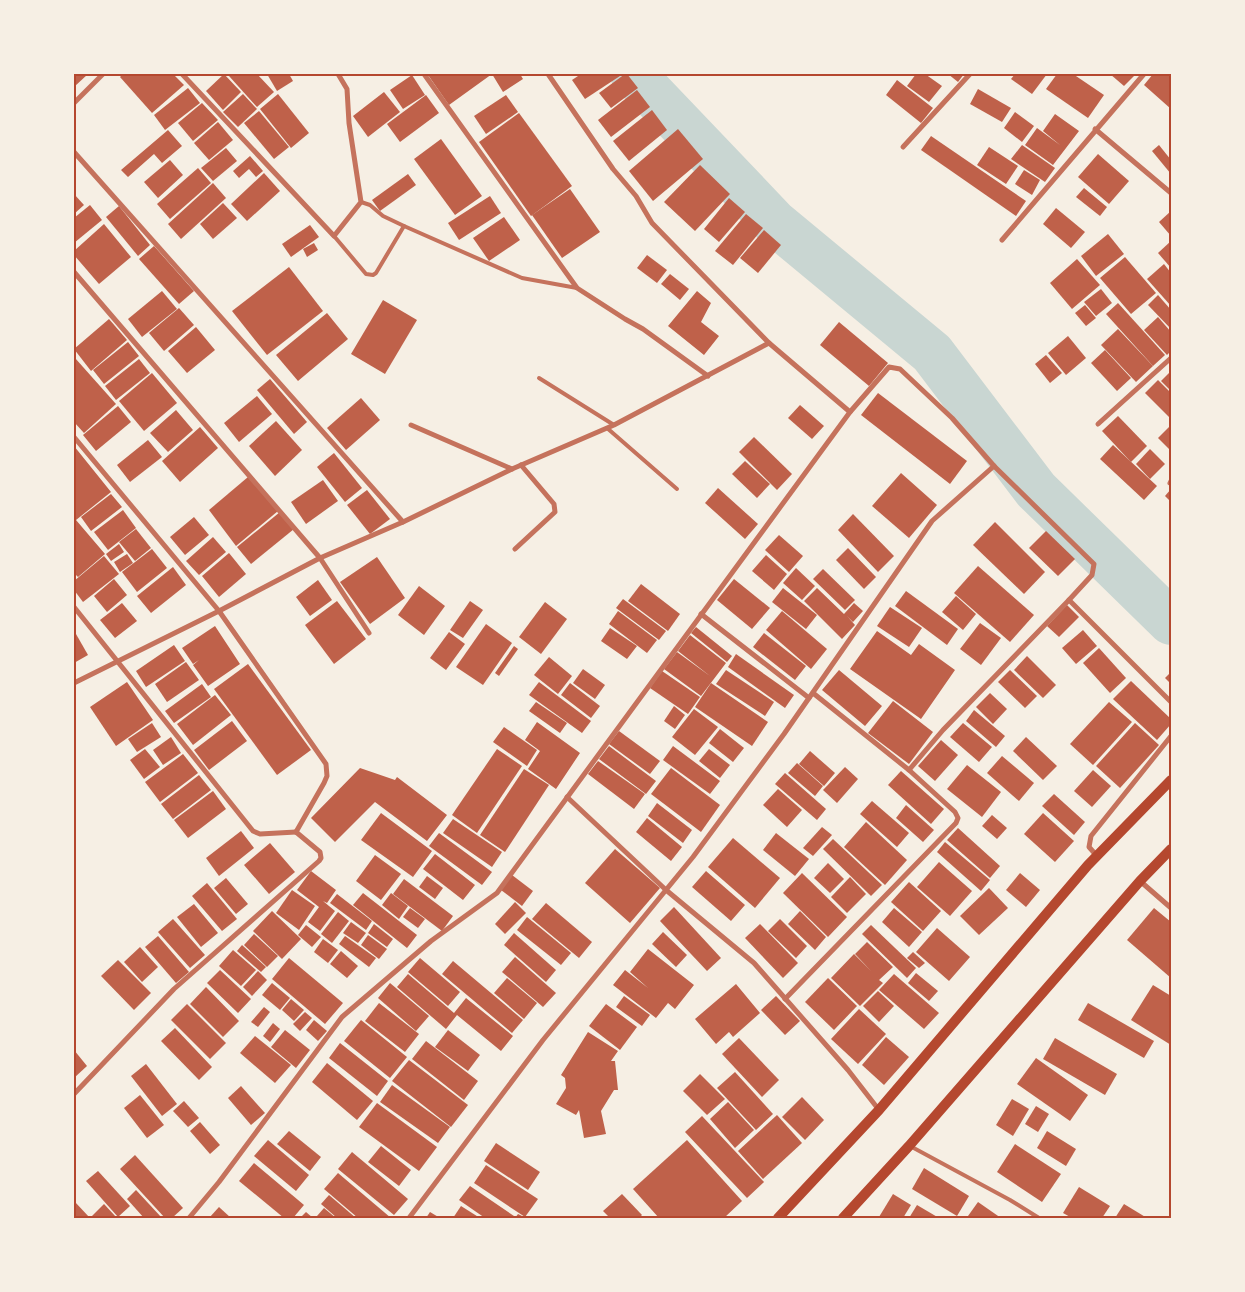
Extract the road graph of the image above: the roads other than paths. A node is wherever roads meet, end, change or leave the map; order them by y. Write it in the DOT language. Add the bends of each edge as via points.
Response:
graph roads {
  1 [pos="103,74"];
  2 [pos="182,74"];
  3 [pos="338,74"];
  4 [pos="424,74"];
  5 [pos="548,74"];
  6 [pos="970,74"];
  7 [pos="1144,74"];
  8 [pos="74,103"];
  9 [pos="1095,130"];
  10 [pos="903,147"];
  11 [pos="74,152"];
  12 [pos="1171,193"];
  13 [pos="361,202"];
  14 [pos="404,226"];
  15 [pos="334,236"];
  16 [pos="1002,240"];
  17 [pos="74,272"];
  18 [pos="577,288"];
  19 [pos="769,343"];
  20 [pos="1171,358"];
  21 [pos="708,376"];
  22 [pos="539,378"];
  23 [pos="850,412"];
  24 [pos="1098,424"];
  25 [pos="411,425"];
  26 [pos="614,425"];
  27 [pos="607,428"];
  28 [pos="74,437"];
  29 [pos="522,465"];
  30 [pos="994,466"];
  31 [pos="512,469"];
  32 [pos="677,490"];
  33 [pos="403,522"];
  34 [pos="515,549"];
  35 [pos="320,558"];
  36 [pos="1069,600"];
  37 [pos="74,608"];
  38 [pos="219,611"];
  39 [pos="701,614"];
  40 [pos="369,633"];
  41 [pos="117,662"];
  42 [pos="74,683"];
  43 [pos="813,693"];
  44 [pos="809,698"];
  45 [pos="1171,702"];
  46 [pos="1171,736"];
  47 [pos="909,770"];
  48 [pos="1171,780"];
  49 [pos="568,796"];
  50 [pos="296,832"];
  51 [pos="1171,849"];
  52 [pos="1097,856"];
  53 [pos="1140,881"];
  54 [pos="666,890"];
  55 [pos="1171,908"];
  56 [pos="785,999"];
  57 [pos="74,1094"];
  58 [pos="879,1110"];
  59 [pos="909,1146"];
  60 [pos="189,1218"];
  61 [pos="409,1218"];
  62 [pos="778,1218"];
  63 [pos="845,1218"];
  64 [pos="1039,1218"];
  1 -- 8 [label="street"];
  2 -- 15 [label="street"];
  3 -- 13 [label="street" via="347,89"];
  4 -- 18 [label="street"];
  5 -- 19 [label="street" via="652,223"];
  6 -- 10 [label="street"];
  7 -- 9 [label="street"];
  9 -- 12 [label="street"];
  9 -- 16 [label="street"];
  11 -- 33 [label="street"];
  13 -- 14 [label="lane"];
  13 -- 15 [label="street"];
  14 -- 15 [label="lane" via="373,275 366,274"];
  14 -- 18 [label="lane" via="522,278"];
  17 -- 35 [label="street"];
  18 -- 21 [label="street" via="643,329"];
  19 -- 21 [label="street"];
  19 -- 23 [label="street"];
  20 -- 24 [label="street"];
  21 -- 26 [label="street"];
  22 -- 26 [label="lane"];
  23 -- 30 [label="street" via="889,367 900,369 952,418"];
  23 -- 39 [label="street"];
  25 -- 31 [label="street"];
  26 -- 27 [label="street"];
  27 -- 29 [label="street"];
  27 -- 32 [label="lane"];
  28 -- 38 [label="street"];
  29 -- 31 [label="street"];
  29 -- 34 [label="street" via="554,504 555,512"];
  30 -- 36 [label="street" via="1094,564 1092,575"];
  30 -- 43 [label="street" via="932,521"];
  31 -- 33 [label="street"];
  33 -- 35 [label="street"];
  35 -- 38 [label="street"];
  35 -- 40 [label="street"];
  36 -- 45 [label="street"];
  36 -- 47 [label="street" via="943,730"];
  37 -- 41 [label="street"];
  38 -- 41 [label="street"];
  38 -- 50 [label="street" via="326,764 324,783"];
  39 -- 44 [label="street"];
  39 -- 49 [label="street"];
  41 -- 42 [label="street"];
  41 -- 50 [label="street" via="253,831 260,834"];
  43 -- 44 [label="street"];
  43 -- 47 [label="street"];
  44 -- 54 [label="street"];
  46 -- 52 [label="street" via="1091,836 1090,847"];
  47 -- 56 [label="street" via="955,812 956,823"];
  48 -- 52 [label="main road"];
  49 -- 54 [label="street"];
  49 -- 60 [label="street" via="497,892 431,941 342,1017 220,1182"];
  50 -- 57 [label="street" via="320,852 319,861 174,989"];
  51 -- 53 [label="main road"];
  52 -- 58 [label="main road"];
  53 -- 55 [label="street"];
  53 -- 59 [label="main road"];
  54 -- 56 [label="street" via="754,964"];
  54 -- 61 [label="street" via="543,1040"];
  56 -- 58 [label="street"];
  58 -- 62 [label="main road"];
  59 -- 63 [label="main road"];
  59 -- 64 [label="lane"];
}
